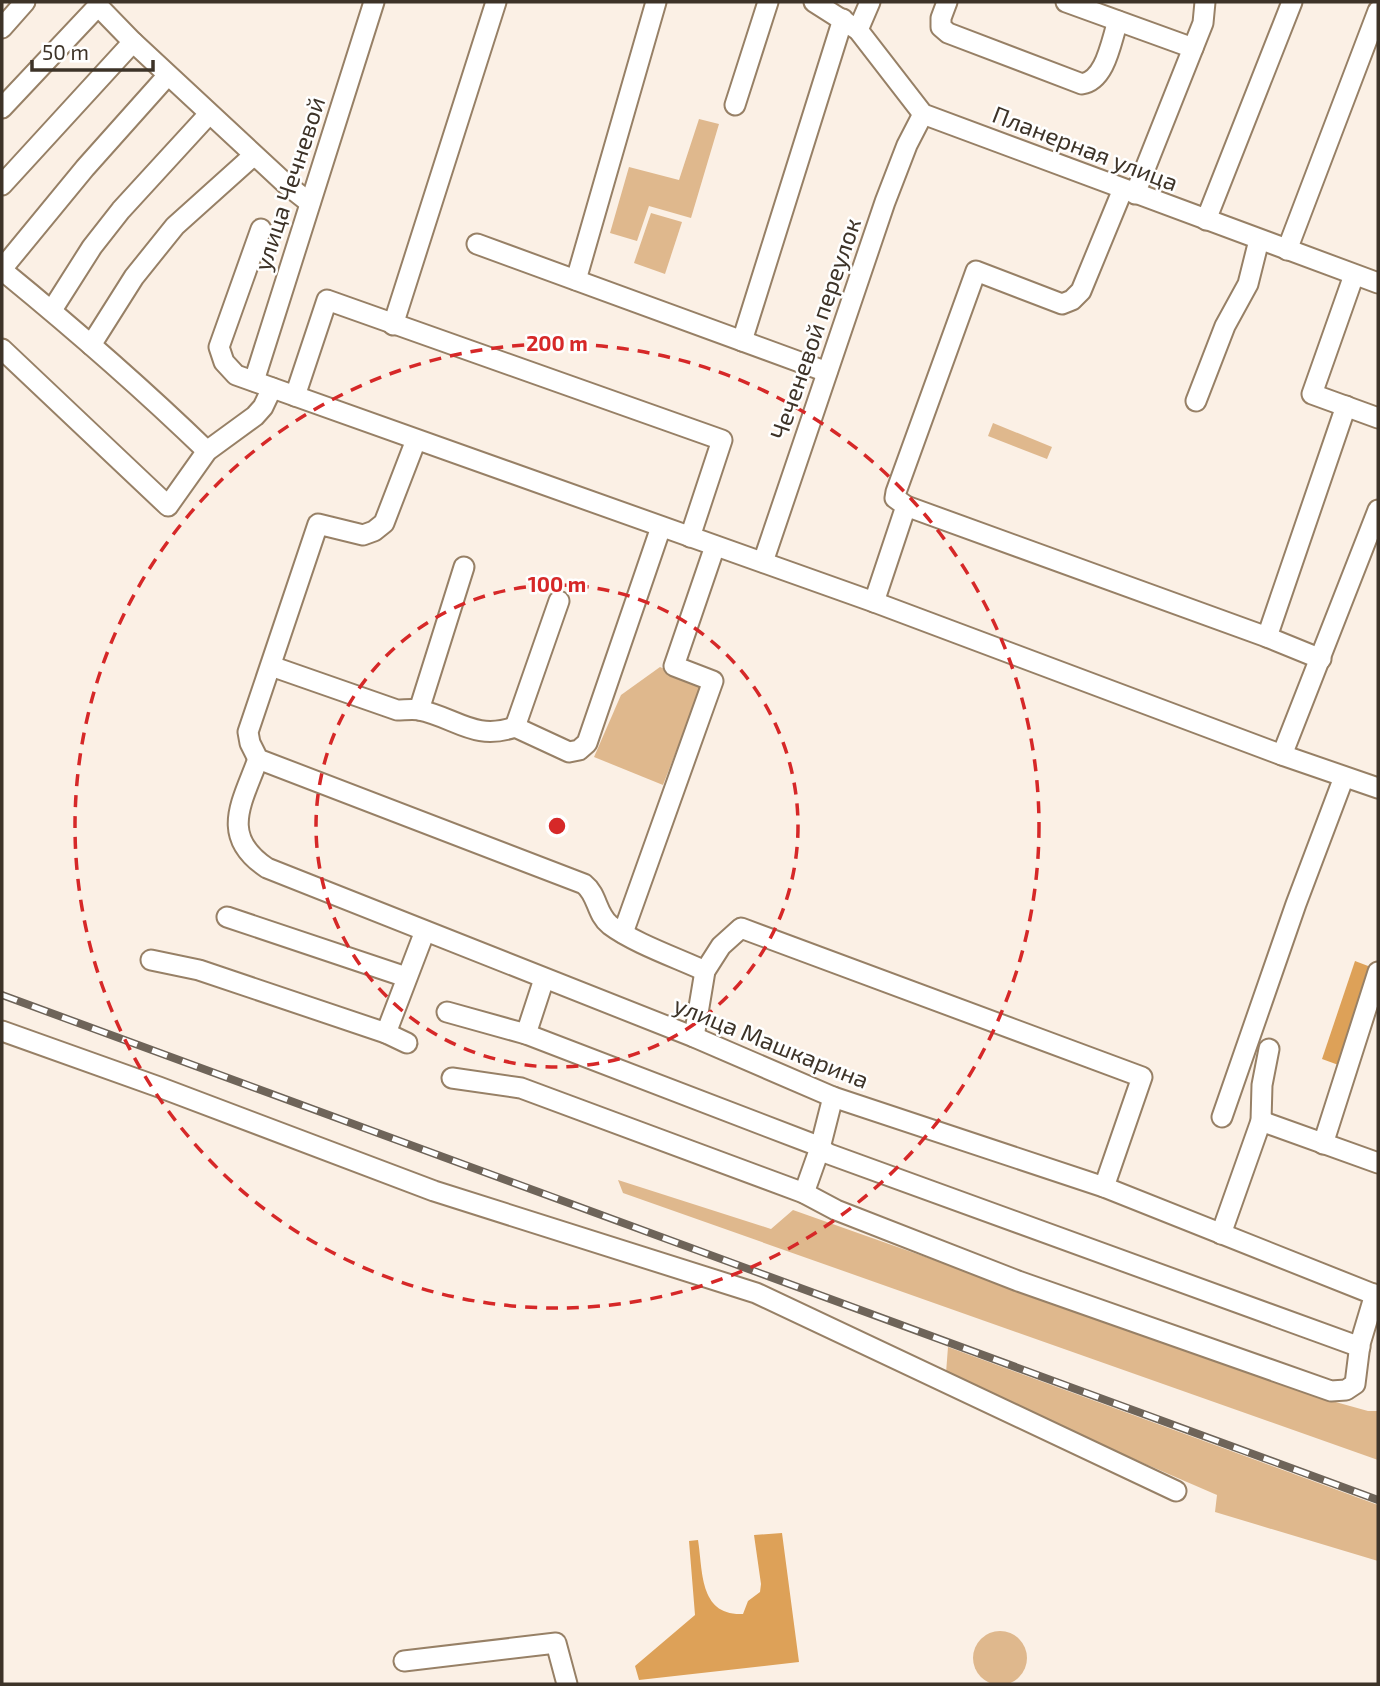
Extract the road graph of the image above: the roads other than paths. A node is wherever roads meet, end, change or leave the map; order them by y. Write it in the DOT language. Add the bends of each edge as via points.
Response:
graph roads {
  1 [pos="25,2"];
  2 [pos="374,2"];
  3 [pos="496,2"];
  4 [pos="656,2"];
  5 [pos="768,2"];
  6 [pos="814,2"];
  7 [pos="870,2"];
  8 [pos="1066,2"];
  9 [pos="1205,2"];
  10 [pos="1292,2"];
  11 [pos="943,3"];
  12 [pos="99,4"];
  13 [pos="1378,11"];
  14 [pos="1118,21"];
  15 [pos="850,24"];
  16 [pos="2,28"];
  17 [pos="133,42"];
  18 [pos="1192,48"];
  19 [pos="168,75"];
  20 [pos="735,105"];
  21 [pos="2,108"];
  22 [pos="209,114"];
  23 [pos="923,114"];
  24 [pos="254,155"];
  25 [pos="2,184"];
  26 [pos="1129,192"];
  27 [pos="310,203"];
  28 [pos="1206,220"];
  29 [pos="261,229"];
  30 [pos="1259,240"];
  31 [pos="477,244"];
  32 [pos="1287,250"];
  33 [pos="2,270"];
  34 [pos="1354,275"];
  35 [pos="576,280"];
  36 [pos="1378,283"];
  37 [pos="52,310"];
  38 [pos="393,325"];
  39 [pos="742,341"];
  40 [pos="91,345"];
  41 [pos="2,349"];
  42 [pos="827,372"];
  43 [pos="263,385"];
  44 [pos="295,396"];
  45 [pos="1196,401"];
  46 [pos="1346,406"];
  47 [pos="1378,418"];
  48 [pos="416,440"];
  49 [pos="207,452"];
  50 [pos="906,506"];
  51 [pos="1378,510"];
  52 [pos="662,527"];
  53 [pos="690,537"];
  54 [pos="715,547"];
  55 [pos="763,562"];
  56 [pos="464,567"];
  57 [pos="559,601"];
  58 [pos="874,602"];
  59 [pos="1267,637"];
  60 [pos="1321,659"];
  61 [pos="271,667"];
  62 [pos="419,710"];
  63 [pos="515,727"];
  64 [pos="1282,755"];
  65 [pos="258,759"];
  66 [pos="1344,777"];
  67 [pos="1378,788"];
  68 [pos="227,917"];
  69 [pos="425,931"];
  70 [pos="623,933"];
  71 [pos="151,960"];
  72 [pos="705,971"];
  73 [pos="1378,972"];
  74 [pos="406,977"];
  75 [pos="544,979"];
  76 [pos="447,1012"];
  77 [pos="2,1031"];
  78 [pos="386,1033"];
  79 [pos="526,1034"];
  80 [pos="694,1037"];
  81 [pos="407,1042"];
  82 [pos="1269,1049"];
  83 [pos="452,1078"];
  84 [pos="833,1097"];
  85 [pos="1222,1116"];
  86 [pos="1261,1121"];
  87 [pos="1323,1144"];
  88 [pos="820,1148"];
  89 [pos="1378,1163"];
  90 [pos="1104,1187"];
  91 [pos="804,1193"];
  92 [pos="1221,1234"];
  93 [pos="1376,1295"];
  94 [pos="1360,1347"];
  95 [pos="1176,1491"];
  96 [pos="404,1661"];
  97 [pos="567,1684"];
  1 -- 16 [label="street"];
  2 -- 27 [label="street, улица Чечневой"];
  3 -- 38 [label="street"];
  4 -- 35 [label="street"];
  5 -- 20 [label="street"];
  6 -- 15 [label="street"];
  7 -- 15 [label="street"];
  8 -- 14 [label="street"];
  9 -- 18 [label="street" via="1203,23"];
  10 -- 28 [label="street"];
  11 -- 14 [label="street" via="941,27 948,33 1082,84 1099,74"];
  12 -- 17 [label="street"];
  12 -- 21 [label="street"];
  13 -- 32 [label="street"];
  14 -- 18 [label="street"];
  15 -- 23 [label="street"];
  15 -- 39 [label="street"];
  17 -- 19 [label="street"];
  17 -- 25 [label="street"];
  18 -- 26 [label="street"];
  19 -- 22 [label="street"];
  19 -- 33 [label="street"];
  22 -- 24 [label="street"];
  22 -- 37 [label="street" via="121,210"];
  23 -- 26 [label="street, Планерная улица"];
  23 -- 42 [label="street, Чеченевой переулок" via="885,202"];
  24 -- 27 [label="street"];
  24 -- 40 [label="street" via="175,226 134,277"];
  26 -- 28 [label="street, Планерная улица"];
  26 -- 50 [label="street" via="1081,291 1072,300 1062,304 976,271 896,492 895,498"];
  27 -- 43 [label="street, улица Чечневой"];
  28 -- 30 [label="street, Планерная улица"];
  29 -- 43 [label="street" via="219,347 224,362 236,375"];
  30 -- 32 [label="street, Планерная улица"];
  30 -- 45 [label="street" via="1248,284 1225,326"];
  31 -- 35 [label="street"];
  32 -- 34 [label="street, Планерная улица"];
  33 -- 37 [label="street"];
  34 -- 36 [label="street, Планерная улица"];
  34 -- 46 [label="street" via="1312,394"];
  35 -- 39 [label="street"];
  37 -- 40 [label="street"];
  38 -- 44 [label="street" via="327,300"];
  38 -- 53 [label="street" via="722,440"];
  39 -- 42 [label="street"];
  40 -- 49 [label="street"];
  41 -- 49 [label="street, улица Чечневой" via="168,506"];
  42 -- 55 [label="street, Чеченевой переулок"];
  43 -- 44 [label="street"];
  43 -- 49 [label="street, улица Чечневой" via="263,407"];
  44 -- 48 [label="street"];
  46 -- 47 [label="street"];
  46 -- 59 [label="street"];
  48 -- 52 [label="street"];
  48 -- 61 [label="street" via="384,523 363,535 318,524"];
  50 -- 58 [label="street"];
  50 -- 59 [label="street"];
  51 -- 60 [label="street"];
  52 -- 53 [label="street"];
  52 -- 63 [label="street" via="587,743 569,752"];
  53 -- 54 [label="street"];
  54 -- 55 [label="street"];
  54 -- 70 [label="street" via="674,666 713,681"];
  55 -- 58 [label="street"];
  56 -- 62 [label="street"];
  57 -- 63 [label="street"];
  58 -- 64 [label="street"];
  59 -- 60 [label="street"];
  60 -- 64 [label="street"];
  61 -- 62 [label="street" via="397,710"];
  61 -- 65 [label="street" via="248,732"];
  62 -- 63 [label="street" via="484,733"];
  64 -- 66 [label="street"];
  65 -- 69 [label="street, улица Машкарина" via="238,820 246,853 267,868"];
  65 -- 70 [label="street" via="584,884 608,923"];
  66 -- 67 [label="street"];
  66 -- 85 [label="street"];
  68 -- 74 [label="street"];
  69 -- 74 [label="street"];
  69 -- 75 [label="street, улица Машкарина"];
  70 -- 72 [label="street"];
  71 -- 78 [label="street" via="199,970"];
  72 -- 80 [label="street"];
  72 -- 90 [label="street" via="721,946 741,928 1142,1077"];
  73 -- 87 [label="street"];
  74 -- 78 [label="street"];
  75 -- 79 [label="street"];
  75 -- 80 [label="street, улица Машкарина"];
  76 -- 79 [label="street"];
  77 -- 95 [label="street" via="434,1191 756,1293"];
  78 -- 81 [label="street"];
  79 -- 88 [label="street"];
  80 -- 84 [label="street, улица Машкарина"];
  82 -- 86 [label="street"];
  83 -- 91 [label="street" via="521,1088"];
  84 -- 88 [label="street"];
  84 -- 90 [label="street, улица Машкарина"];
  86 -- 87 [label="street"];
  86 -- 92 [label="street"];
  87 -- 89 [label="street"];
  88 -- 91 [label="street"];
  88 -- 94 [label="street"];
  90 -- 92 [label="street, улица Машкарина"];
  91 -- 94 [label="street" via="836,1210 1018,1281 1331,1391 1355,1384"];
  92 -- 93 [label="street, улица Машкарина"];
  93 -- 94 [label="street"];
  96 -- 97 [label="street" via="556,1643"];
}
